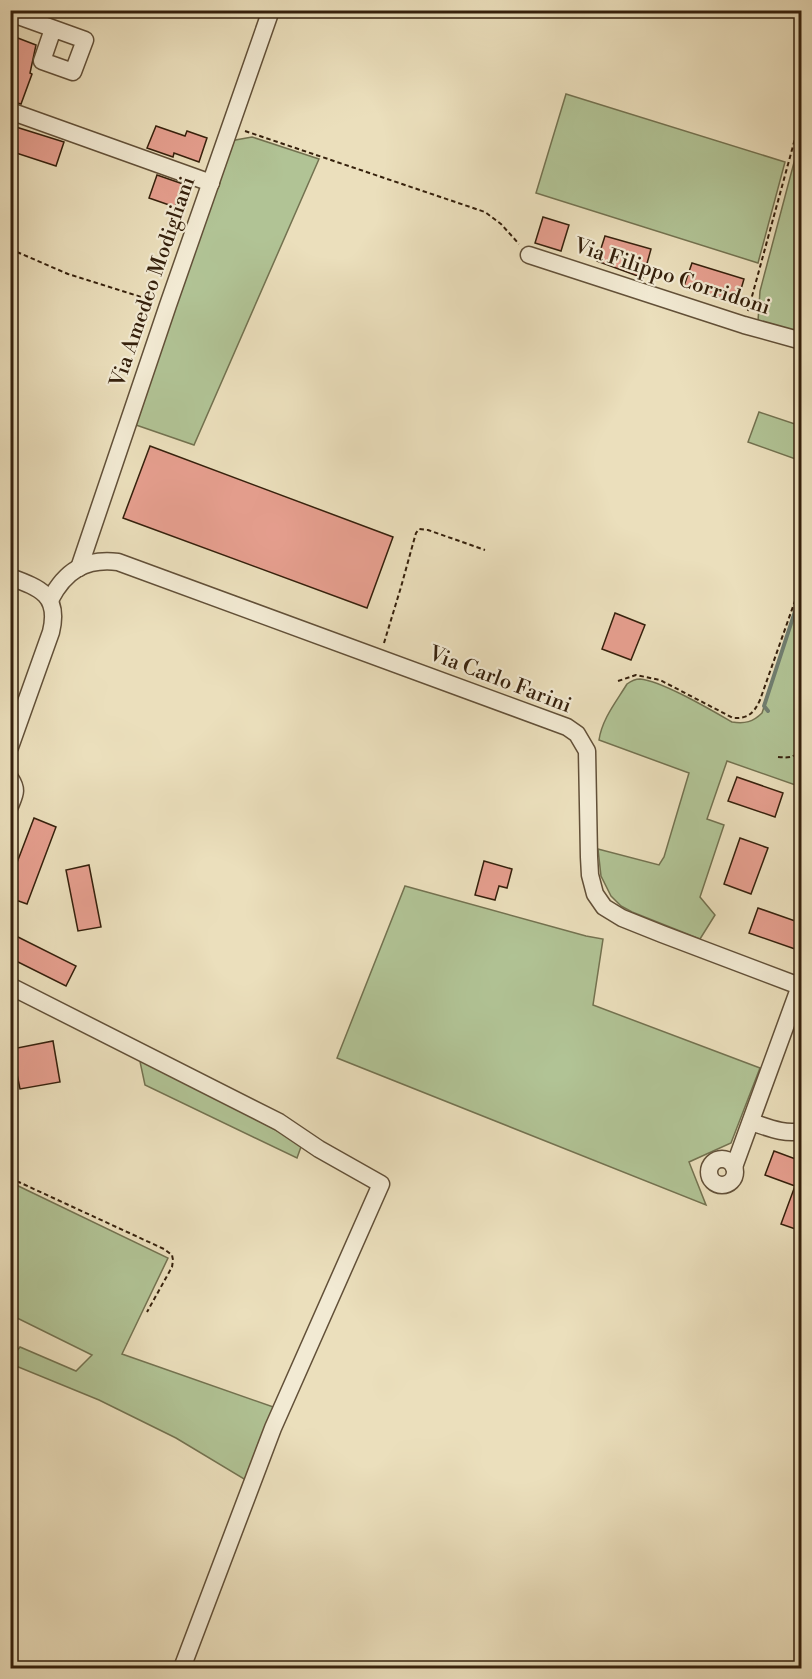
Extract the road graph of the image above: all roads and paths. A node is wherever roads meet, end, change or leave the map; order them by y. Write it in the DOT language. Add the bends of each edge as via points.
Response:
graph roads {
  1 [pos="271,10"];
  2 [pos="10,13"];
  3 [pos="53,29"];
  4 [pos="10,111"];
  5 [pos="801,113"];
  6 [pos="230,127"];
  7 [pos="211,183"];
  8 [pos="10,249"];
  9 [pos="529,255"];
  10 [pos="168,305"];
  11 [pos="744,325"];
  12 [pos="801,341"];
  13 [pos="485,550"];
  14 [pos="79,568"];
  15 [pos="10,577"];
  16 [pos="801,581"];
  17 [pos="50,600"];
  18 [pos="379,658"];
  19 [pos="618,681"];
  20 [pos="10,747"];
  21 [pos="801,750"];
  22 [pos="778,757"];
  23 [pos="10,778"];
  24 [pos="10,806"];
  25 [pos="10,986"];
  26 [pos="801,987"];
  27 [pos="748,1130"];
  28 [pos="801,1131"];
  29 [pos="728,1162"];
  30 [pos="10,1178"];
  31 [pos="147,1312"];
  32 [pos="182,1668"];
  1 -- 6 [label="street, Via Amedeo Modigliani"];
  2 -- 3 [label="street"];
  3 -- 3 [label="street" via="85,40 73,72 42,61"];
  4 -- 7 [label="street"];
  5 -- 11 [label="path"];
  6 -- 7 [label="street, Via Amedeo Modigliani"];
  6 -- 9 [label="path" via="484,212 501,224"];
  7 -- 10 [label="street, Via Amedeo Modigliani"];
  8 -- 10 [label="path" via="68,274"];
  9 -- 11 [label="street, Via Filippo Corridoni"];
  10 -- 14 [label="street, Via Amedeo Modigliani"];
  11 -- 12 [label="street, Via Filippo Corridoni"];
  13 -- 18 [label="path" via="419,529"];
  14 -- 17 [label="street, Via Carlo Farini" via="62,580"];
  14 -- 18 [label="street, Via Carlo Farini" via="108,561 130,565"];
  15 -- 17 [label="street" via="41,591"];
  16 -- 19 [label="path" via="760,700 750,716 733,718 660,680 636,675"];
  17 -- 20 [label="street" via="54,611 51,632"];
  18 -- 26 [label="street, Via Carlo Farini" via="577,734 587,751 590,875 604,907 622,918"];
  21 -- 22 [label="path" via="794,757"];
  23 -- 24 [label="street" via="16,792"];
  25 -- 32 [label="street" via="279,1122 381,1184 273,1428"];
  26 -- 27 [label="street"];
  27 -- 28 [label="street"];
  27 -- 29 [label="street"];
  30 -- 31 [label="path" via="172,1255 172,1267"];
}
